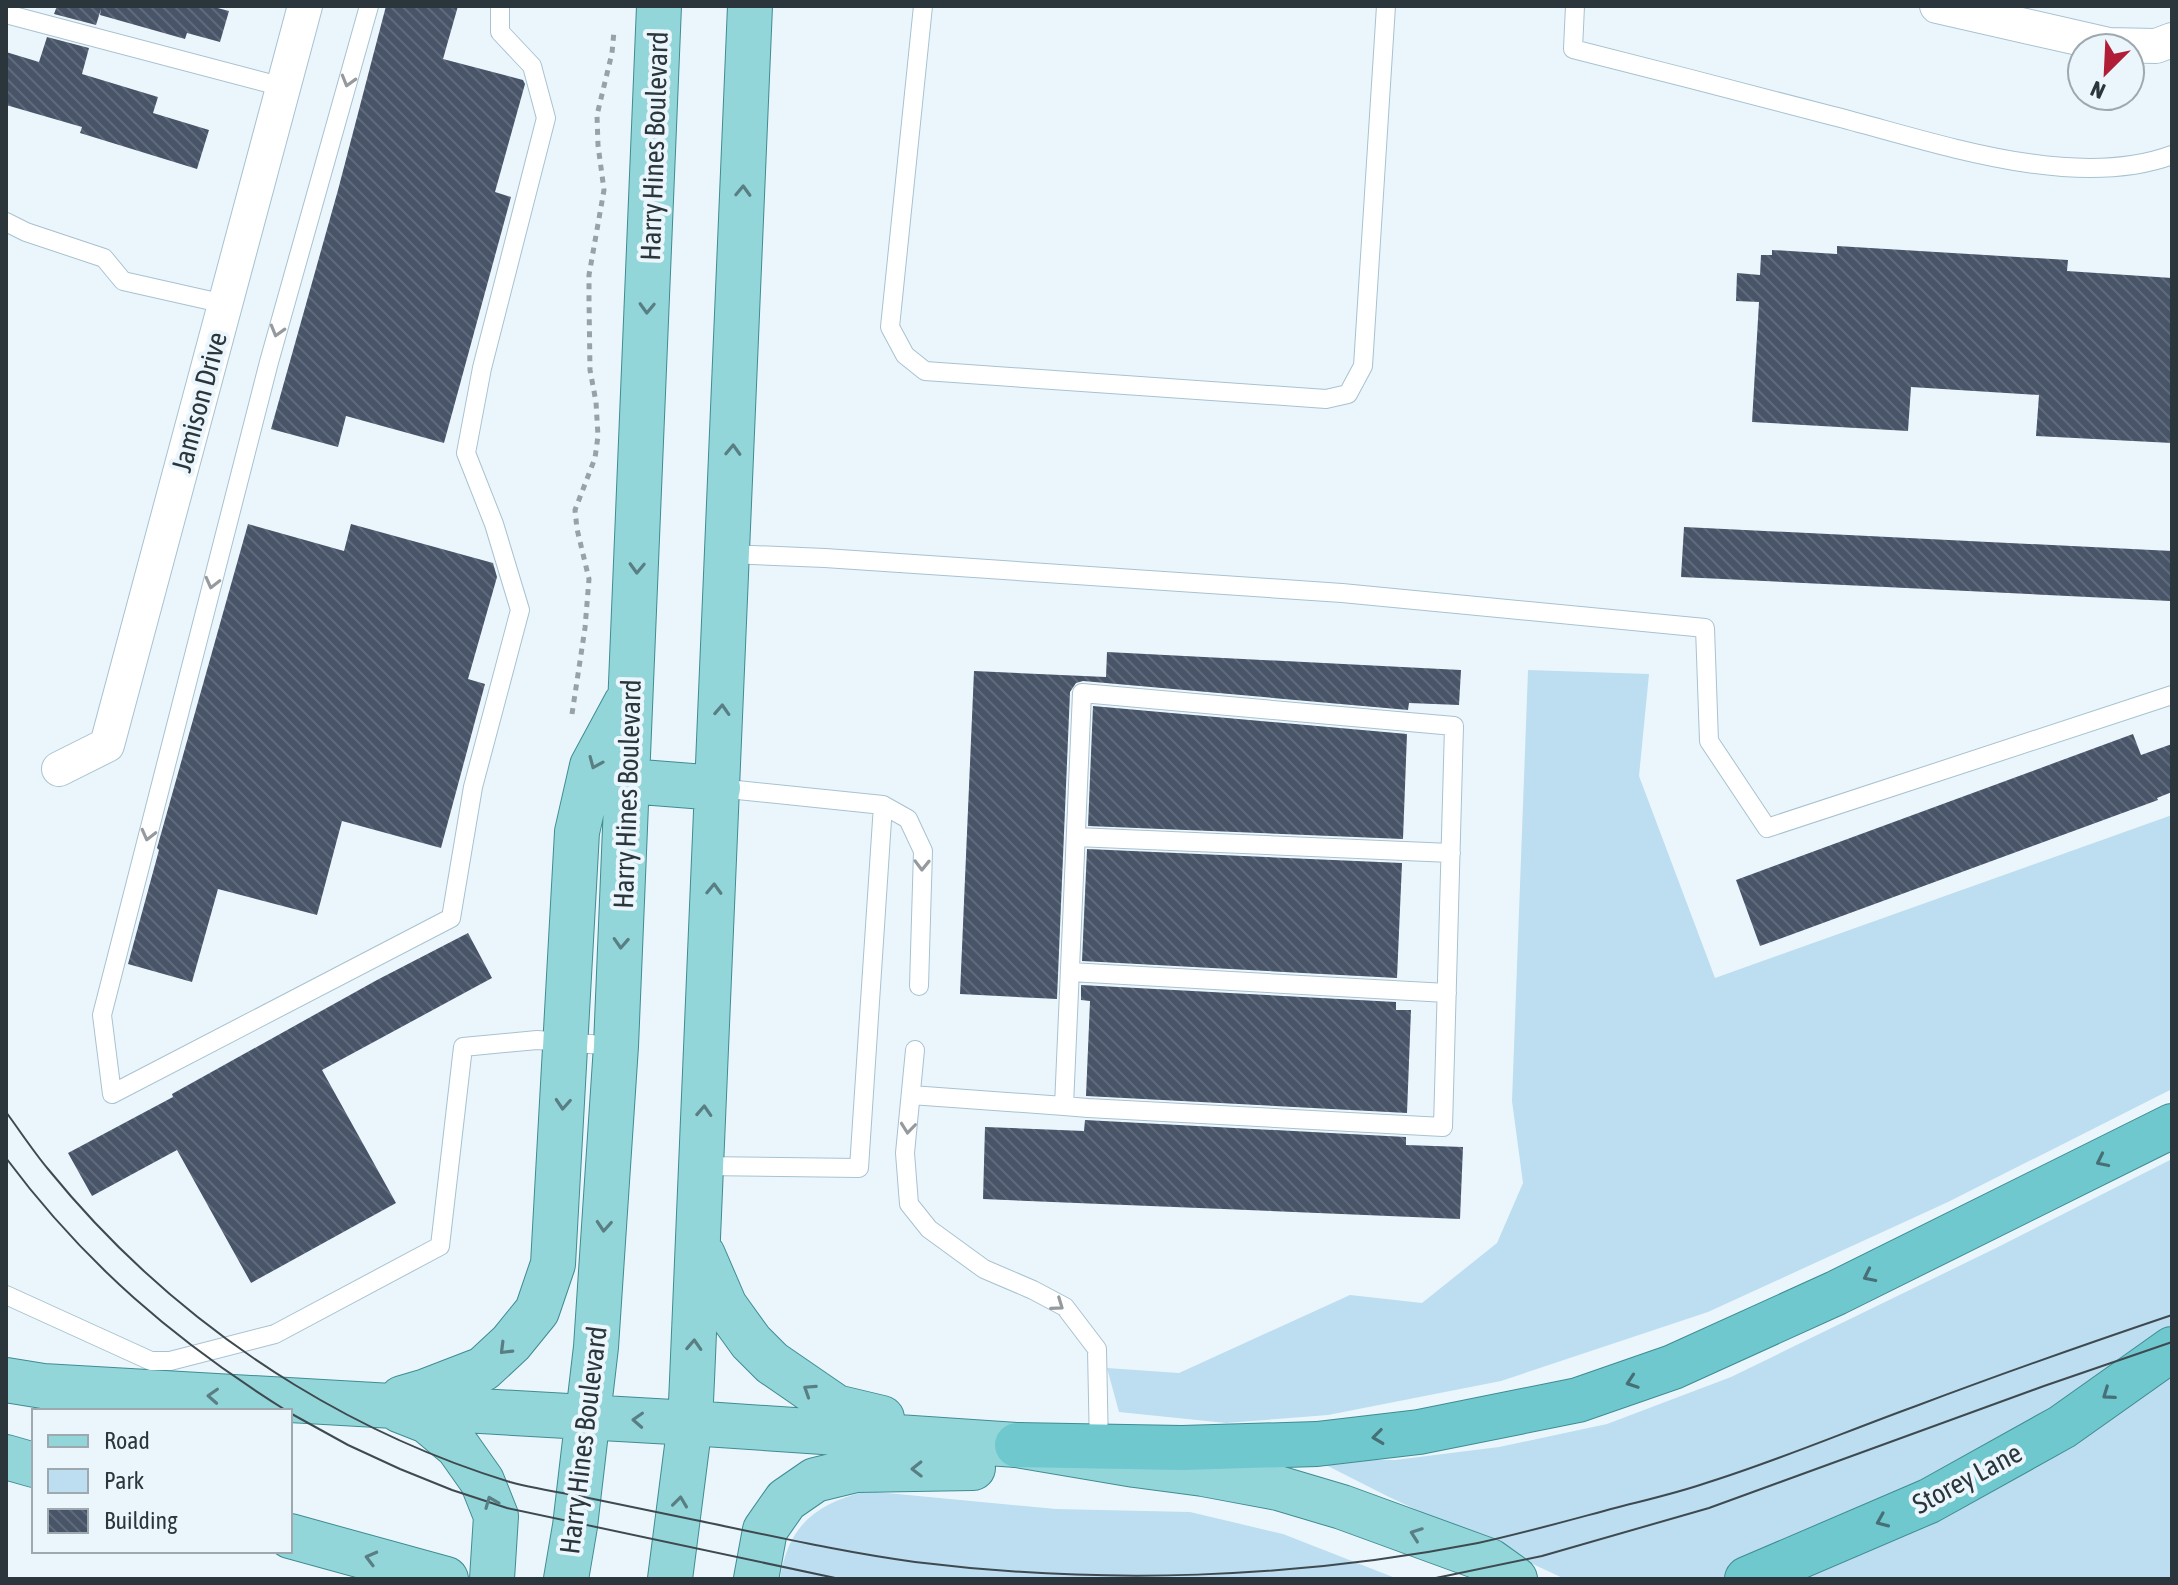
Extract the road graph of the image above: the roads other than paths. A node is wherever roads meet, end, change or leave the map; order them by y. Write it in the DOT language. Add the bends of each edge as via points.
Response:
graph roads {
  1 [pos="305,6"];
  2 [pos="369,6"];
  3 [pos="500,6"];
  4 [pos="659,6"];
  5 [pos="750,6"];
  6 [pos="923,6"];
  7 [pos="1386,6"];
  8 [pos="1575,6"];
  9 [pos="1937,6"];
  10 [pos="6,14"];
  11 [pos="2172,40"];
  12 [pos="283,87"];
  13 [pos="2172,155"];
  14 [pos="6,222"];
  15 [pos="225,304"];
  16 [pos="729,554"];
  17 [pos="631,694"];
  18 [pos="2172,695"];
  19 [pos="59,769"];
  20 [pos="628,781"];
  21 [pos="718,788"];
  22 [pos="883,805"];
  23 [pos="1076,837"];
  24 [pos="1451,853"];
  25 [pos="1070,972"];
  26 [pos="919,986"];
  27 [pos="1447,993"];
  28 [pos="566,1042"];
  29 [pos="616,1046"];
  30 [pos="915,1050"];
  31 [pos="911,1095"];
  32 [pos="1064,1106"];
  33 [pos="2172,1126"];
  34 [pos="701,1166"];
  35 [pos="698,1244"];
  36 [pos="6,1295"];
  37 [pos="2172,1349"];
  38 [pos="6,1380"];
  39 [pos="382,1405"];
  40 [pos="587,1417"];
  41 [pos="690,1423"];
  42 [pos="1003,1444"];
  43 [pos="6,1457"];
  44 [pos="1108,1459"];
  45 [pos="32,1464"];
  46 [pos="292,1537"];
  47 [pos="446,1579"];
  48 [pos="492,1579"];
  49 [pos="566,1579"];
  50 [pos="670,1579"];
  51 [pos="756,1579"];
  52 [pos="1515,1579"];
  53 [pos="1747,1579"];
  1 -- 12 [label="street, Jamison Drive"];
  2 -- 3 [label="lane, one-way" via="269,362 102,1015 112,1094 451,918 473,787 520,610 466,453 482,368 546,118 532,66 500,32"];
  4 -- 17 [label="main road, Harry Hines Boulevard, one-way"];
  16 -- 5 [label="main road, one-way"];
  6 -- 7 [label="lane" via="890,327 905,355 925,371 1326,399 1348,394 1363,366"];
  8 -- 13 [label="lane" via="1573,49 2011,161 2087,168 2153,162"];
  9 -- 11 [label="street" via="2109,45 2156,46"];
  10 -- 12 [label="lane"];
  12 -- 15 [label="street, Jamison Drive"];
  14 -- 15 [label="lane" via="104,258 123,281"];
  15 -- 19 [label="street, Jamison Drive" via="107,745"];
  16 -- 18 [label="lane" via="1342,593 1705,628 1709,741 1767,828"];
  21 -- 16 [label="main road, one-way"];
  17 -- 20 [label="main road, Harry Hines Boulevard"];
  17 -- 28 [label="main road, one-way" via="592,766 577,832"];
  20 -- 21 [label="main road"];
  20 -- 29 [label="main road, Harry Hines Boulevard, one-way"];
  21 -- 22 [label="lane"];
  34 -- 21 [label="main road, one-way"];
  22 -- 26 [label="lane, one-way" via="908,819 923,851"];
  22 -- 34 [label="lane" via="859,1168"];
  23 -- 24 [label="lane"];
  23 -- 24 [label="lane" via="1082,693 1454,726"];
  23 -- 25 [label="lane"];
  24 -- 27 [label="lane"];
  25 -- 27 [label="lane"];
  25 -- 32 [label="lane"];
  27 -- 32 [label="lane" via="1443,1127"];
  28 -- 29 [label="lane"];
  28 -- 36 [label="lane" via="463,1047 440,1246 275,1334 170,1361 151,1361"];
  28 -- 39 [label="main road, one-way" via="553,1264 537,1311 483,1369"];
  29 -- 40 [label="main road, Harry Hines Boulevard, one-way"];
  30 -- 31 [label="lane"];
  31 -- 32 [label="lane"];
  31 -- 44 [label="lane, one-way" via="905,1153 909,1204 929,1229 984,1269 1065,1307 1097,1349"];
  33 -- 44 [label="highway, one-way" via="1836,1293 1673,1367 1578,1400 1419,1432 1317,1444 1182,1448"];
  34 -- 35 [label="main road"];
  41 -- 35 [label="main road, one-way"];
  42 -- 35 [label="main road, one-way" via="836,1407 796,1381 751,1342 725,1306"];
  37 -- 53 [label="highway, Storey Lane, one-way" via="2062,1427 1929,1501"];
  39 -- 38 [label="main road, one-way"];
  39 -- 40 [label="main road"];
  48 -- 39 [label="main road, one-way" via="496,1516 482,1481 458,1447 427,1421"];
  41 -- 40 [label="main road, one-way"];
  40 -- 49 [label="main road, Harry Hines Boulevard"];
  41 -- 42 [label="main road"];
  50 -- 41 [label="main road, one-way"];
  42 -- 44 [label="highway"];
  43 -- 45 [label="main road"];
  44 -- 51 [label="main road, one-way" via="856,1470 815,1480 786,1500 765,1530"];
  52 -- 44 [label="main road, one-way" via="1490,1561 1304,1495"];
  47 -- 46 [label="main road, one-way"];
}
